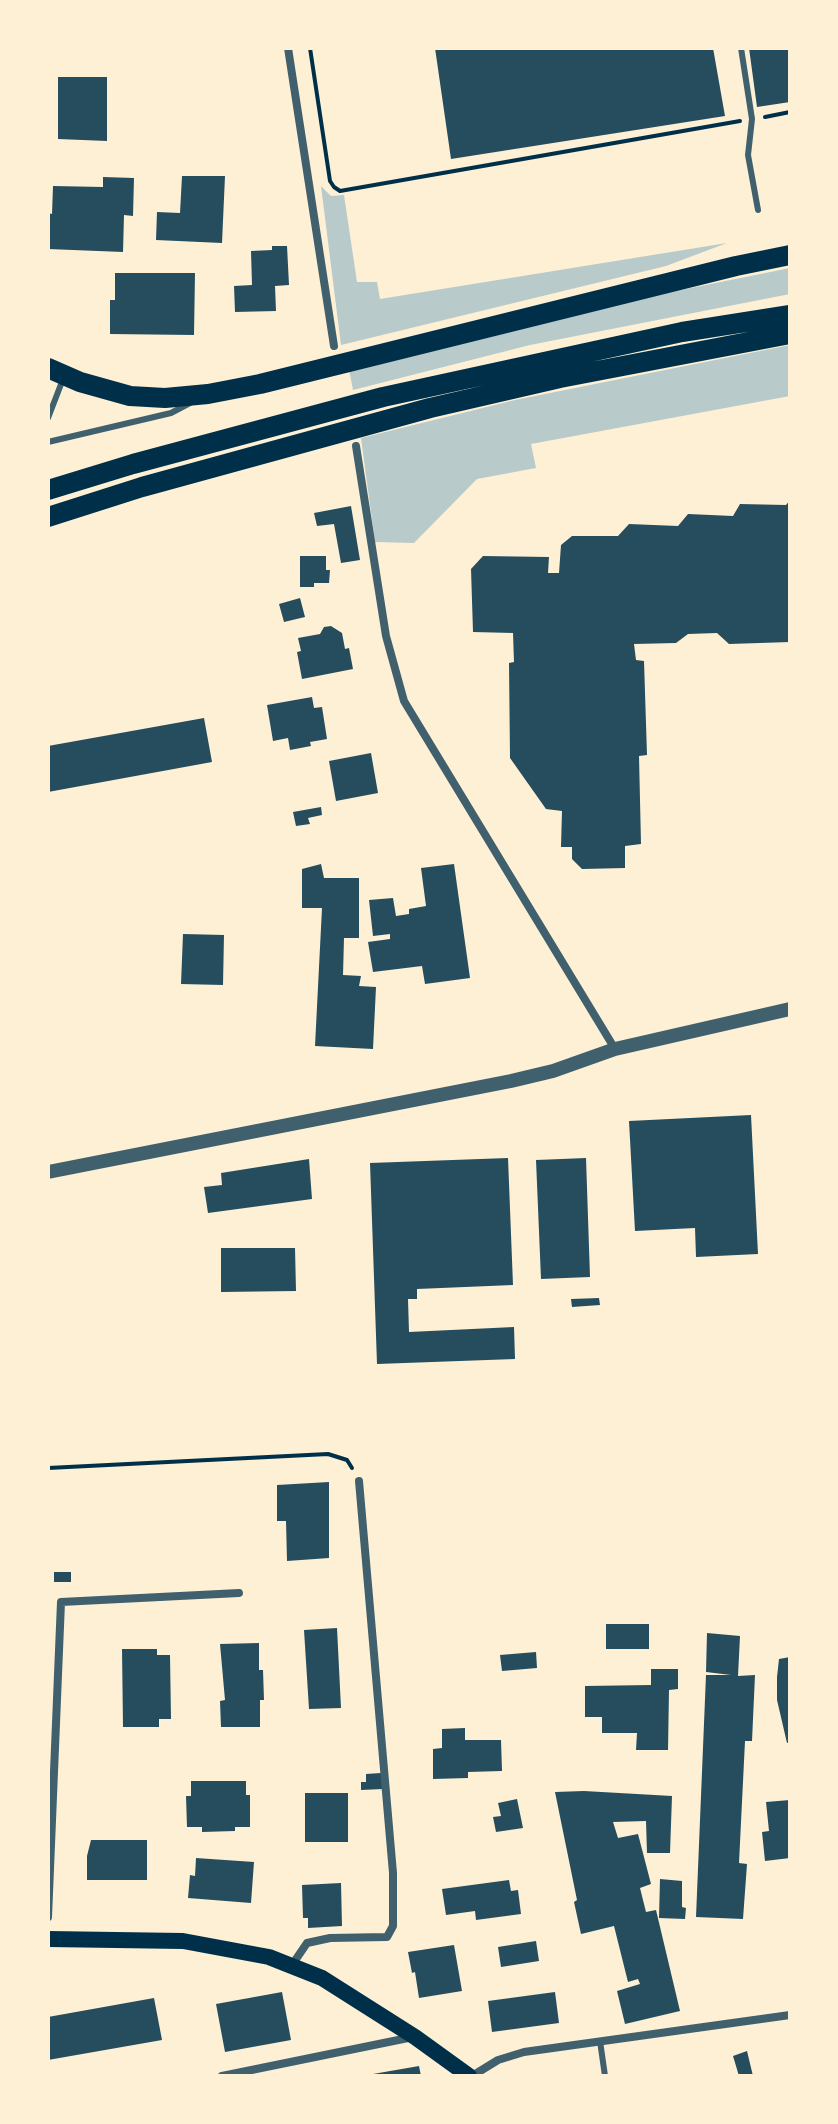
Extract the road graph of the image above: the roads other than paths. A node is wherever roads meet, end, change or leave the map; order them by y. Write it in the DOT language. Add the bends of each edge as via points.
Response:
graph roads {
  1 [pos="288,48"];
  2 [pos="741,48"];
  3 [pos="758,210"];
  4 [pos="790,255"];
  5 [pos="790,315"];
  6 [pos="790,334"];
  7 [pos="334,346"];
  8 [pos="56,372"];
  9 [pos="208,394"];
  10 [pos="48,418"];
  11 [pos="356,437"];
  12 [pos="48,442"];
  13 [pos="48,490"];
  14 [pos="48,517"];
  15 [pos="790,1009"];
  16 [pos="615,1049"];
  17 [pos="48,1172"];
  18 [pos="359,1481"];
  19 [pos="239,1593"];
  20 [pos="48,1917"];
  21 [pos="48,1939"];
  22 [pos="292,1965"];
  23 [pos="790,2015"];
  24 [pos="415,2037"];
  25 [pos="600,2041"];
  26 [pos="260,2072"];
  27 [pos="222,2076"];
  28 [pos="470,2076"];
  29 [pos="605,2076"];
  1 -- 7 [label="street"];
  2 -- 3 [label="lane" via="752,119 748,155"];
  4 -- 9 [label="main road"];
  5 -- 13 [label="main road" via="682,332 343,408"];
  6 -- 11 [label="main road" via="560,378"];
  8 -- 9 [label="main road" via="130,396"];
  8 -- 10 [label="lane"];
  9 -- 12 [label="lane" via="171,413"];
  11 -- 14 [label="main road" via="332,435"];
  11 -- 16 [label="street" via="386,636 404,701"];
  15 -- 16 [label="street"];
  16 -- 17 [label="street" via="511,1081"];
  18 -- 22 [label="street" via="392,1857 393,1926 387,1937 307,1943"];
  19 -- 20 [label="street" via="61,1602"];
  21 -- 22 [label="main road" via="183,1941"];
  22 -- 24 [label="main road"];
  23 -- 25 [label="street"];
  24 -- 26 [label="street"];
  24 -- 28 [label="main road"];
  25 -- 28 [label="street" via="510,2055"];
  25 -- 29 [label="lane"];
  26 -- 27 [label="street"];
}
